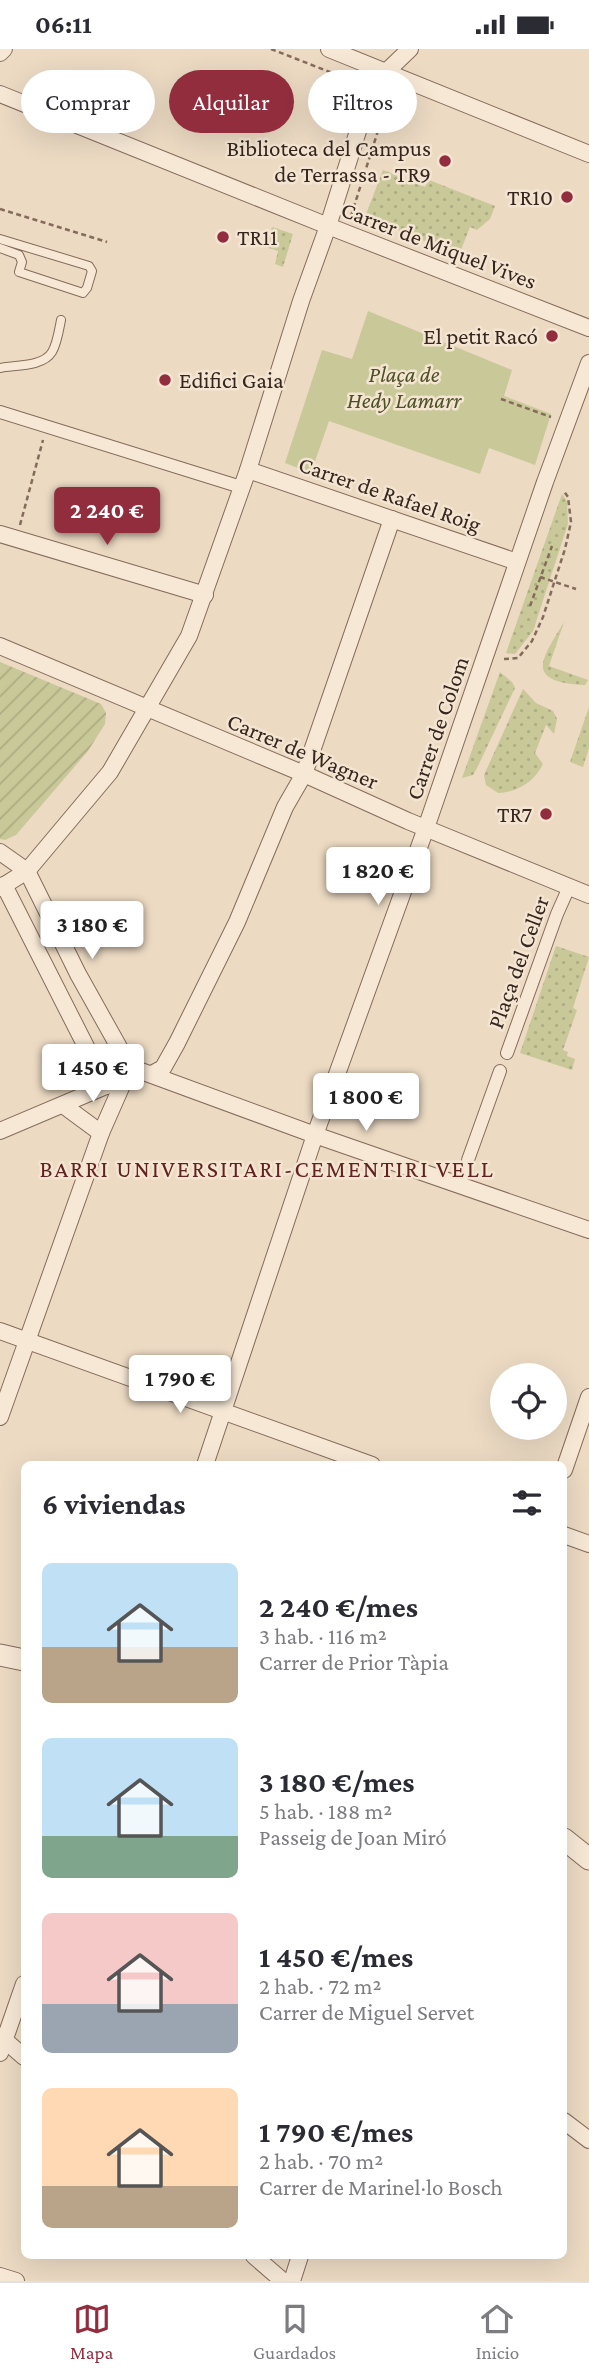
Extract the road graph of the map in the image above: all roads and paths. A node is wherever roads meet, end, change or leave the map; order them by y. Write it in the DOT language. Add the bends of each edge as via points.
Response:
graph roads {
  1 [pos="4,49"];
  2 [pos="271,49"];
  3 [pos="329,49"];
  4 [pos="410,49"];
  5 [pos="0,53"];
  6 [pos="326,70"];
  7 [pos="381,70"];
  8 [pos="388,70"];
  9 [pos="417,84"];
  10 [pos="0,94"];
  11 [pos="357,133"];
  12 [pos="589,153"];
  13 [pos="0,209"];
  14 [pos="328,226"];
  15 [pos="0,239"];
  16 [pos="107,242"];
  17 [pos="0,248"];
  18 [pos="61,320"];
  19 [pos="589,328"];
  20 [pos="589,363"];
  21 [pos="0,368"];
  22 [pos="501,399"];
  23 [pos="0,412"];
  24 [pos="567,423"];
  25 [pos="47,427"];
  26 [pos="248,470"];
  27 [pos="241,487"];
  28 [pos="563,490"];
  29 [pos="392,519"];
  30 [pos="20,525"];
  31 [pos="0,534"];
  32 [pos="552,546"];
  33 [pos="517,562"];
  34 [pos="540,577"];
  35 [pos="555,581"];
  36 [pos="576,589"];
  37 [pos="205,595"];
  38 [pos="530,606"];
  39 [pos="0,646"];
  40 [pos="504,659"];
  41 [pos="148,708"];
  42 [pos="304,774"];
  43 [pos="426,828"];
  44 [pos="0,852"];
  45 [pos="27,871"];
  46 [pos="2,886"];
  47 [pos="569,887"];
  48 [pos="589,895"];
  49 [pos="507,1053"];
  50 [pos="130,1067"];
  51 [pos="500,1072"];
  52 [pos="152,1074"];
  53 [pos="106,1086"];
  54 [pos="63,1105"];
  55 [pos="0,1131"];
  56 [pos="100,1133"];
  57 [pos="315,1135"];
  58 [pos="464,1171"];
  59 [pos="589,1230"];
  60 [pos="0,1331"];
  61 [pos="27,1341"];
  62 [pos="589,1397"];
  63 [pos="223,1411"];
  64 [pos="0,1417"];
  65 [pos="206,1461"];
  66 [pos="361,1461"];
  67 [pos="567,1461"];
  68 [pos="567,1536"];
  69 [pos="589,1544"];
  70 [pos="0,1655"];
  71 [pos="21,1659"];
  72 [pos="567,1841"];
  73 [pos="589,1859"];
  74 [pos="21,1992"];
  75 [pos="2,2043"];
  76 [pos="21,2055"];
  77 [pos="567,2123"];
  78 [pos="589,2140"];
  79 [pos="257,2259"];
  80 [pos="299,2259"];
  81 [pos="0,2276"];
  82 [pos="16,2281"];
  83 [pos="283,2281"];
  84 [pos="292,2281"];
  1 -- 5 [label="street"];
  2 -- 6 [label="path"];
  3 -- 7 [label="street"];
  4 -- 8 [label="street"];
  9 -- 12 [label="street"];
  10 -- 14 [label="street, Carrer de Miquel Vives"];
  11 -- 14 [label="street"];
  13 -- 16 [label="path"];
  14 -- 19 [label="street, Carrer de Miquel Vives"];
  14 -- 26 [label="street"];
  15 -- 17 [label="lane" via="89,266 87,288 83,293 19,272 19,255"];
  18 -- 21 [label="lane" via="48,357"];
  20 -- 24 [label="street, Carrer de Colom"];
  22 -- 24 [label="path"];
  23 -- 25 [label="street"];
  24 -- 33 [label="street, Carrer de Colom"];
  25 -- 27 [label="street"];
  25 -- 30 [label="path"];
  26 -- 27 [label="street"];
  26 -- 29 [label="street, Carrer de Rafael Roig"];
  27 -- 37 [label="street"];
  28 -- 35 [label="path" via="571,522"];
  29 -- 33 [label="street, Carrer de Rafael Roig"];
  29 -- 42 [label="street"];
  31 -- 37 [label="street"];
  32 -- 34 [label="path"];
  33 -- 43 [label="street, Carrer de Colom"];
  34 -- 35 [label="path"];
  34 -- 38 [label="path"];
  35 -- 36 [label="path"];
  35 -- 40 [label="path" via="532,641 518,658"];
  37 -- 41 [label="street" via="189,636"];
  39 -- 41 [label="street, Carrer de Wagner"];
  41 -- 42 [label="street, Carrer de Wagner"];
  41 -- 45 [label="street" via="110,772"];
  42 -- 43 [label="street, Carrer de Wagner"];
  42 -- 52 [label="street" via="177,1043 163,1068"];
  43 -- 47 [label="street, Carrer de Wagner"];
  43 -- 57 [label="street, Carrer de Colom"];
  44 -- 45 [label="street"];
  45 -- 46 [label="street"];
  45 -- 50 [label="street"];
  46 -- 53 [label="street"];
  47 -- 48 [label="street, Carrer de Wagner"];
  47 -- 49 [label="street, Plaça del Celler"];
  50 -- 52 [label="street"];
  50 -- 53 [label="street"];
  50 -- 56 [label="street"];
  51 -- 58 [label="street"];
  52 -- 57 [label="street"];
  53 -- 54 [label="street"];
  54 -- 55 [label="street"];
  54 -- 56 [label="street"];
  56 -- 61 [label="street"];
  57 -- 58 [label="street"];
  57 -- 63 [label="street, Carrer de Colom"];
  58 -- 59 [label="street"];
  60 -- 61 [label="street"];
  61 -- 63 [label="street"];
  61 -- 64 [label="street"];
  62 -- 67 [label="street"];
  63 -- 65 [label="street, Carrer de Colom"];
  63 -- 66 [label="street"];
  68 -- 69 [label="street"];
  70 -- 71 [label="street"];
  72 -- 73 [label="street"];
  74 -- 75 [label="street"];
  75 -- 76 [label="street"];
  77 -- 78 [label="street"];
  79 -- 83 [label="street"];
  80 -- 84 [label="street"];
  81 -- 82 [label="street"];
}
